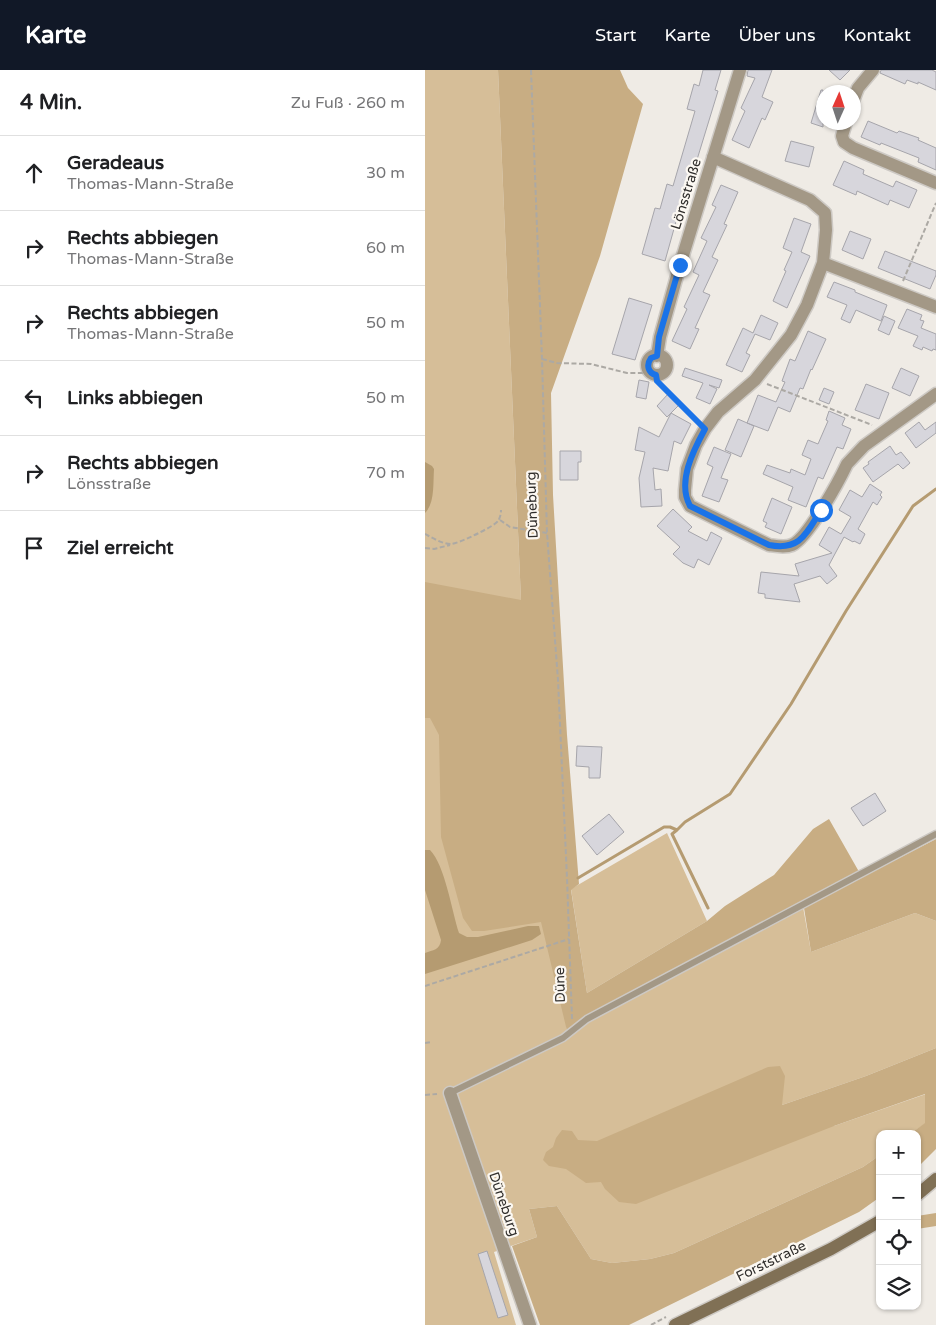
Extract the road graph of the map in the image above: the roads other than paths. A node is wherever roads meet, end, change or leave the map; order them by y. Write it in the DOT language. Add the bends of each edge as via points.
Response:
graph roads {
  1 [pos="740,70"];
  2 [pos="873,70"];
  3 [pos="860,85"];
  4 [pos="844,130"];
  5 [pos="713,157"];
  6 [pos="936,183"];
  7 [pos="823,263"];
  8 [pos="936,308"];
  9 [pos="653,373"];
  10 [pos="936,394"];
  11 [pos="936,834"];
  12 [pos="450,1093"];
  13 [pos="936,1179"];
  14 [pos="921,1192"];
  15 [pos="876,1223"];
  16 [pos="530,1325"];
  17 [pos="675,1325"];
  1 -- 5 [label="street, Lönsstraße"];
  2 -- 3 [label="street"];
  4 -- 6 [label="street" via="844,142 853,148"];
  5 -- 7 [label="street" via="810,200 825,213"];
  5 -- 9 [label="street, Lönsstraße" via="659,337 657,356 663,357 667,365 663,373"];
  7 -- 8 [label="street"];
  7 -- 10 [label="street" via="791,335 755,380 718,412 696,445 685,482 685,497 690,506 769,545 792,545 811,526 854,455"];
  11 -- 12 [label="lane" via="587,1019 563,1038"];
  12 -- 16 [label="street, Düneburg"];
  13 -- 14 [label="street"];
  15 -- 17 [label="street, Forststraße" via="831,1249"];
}
